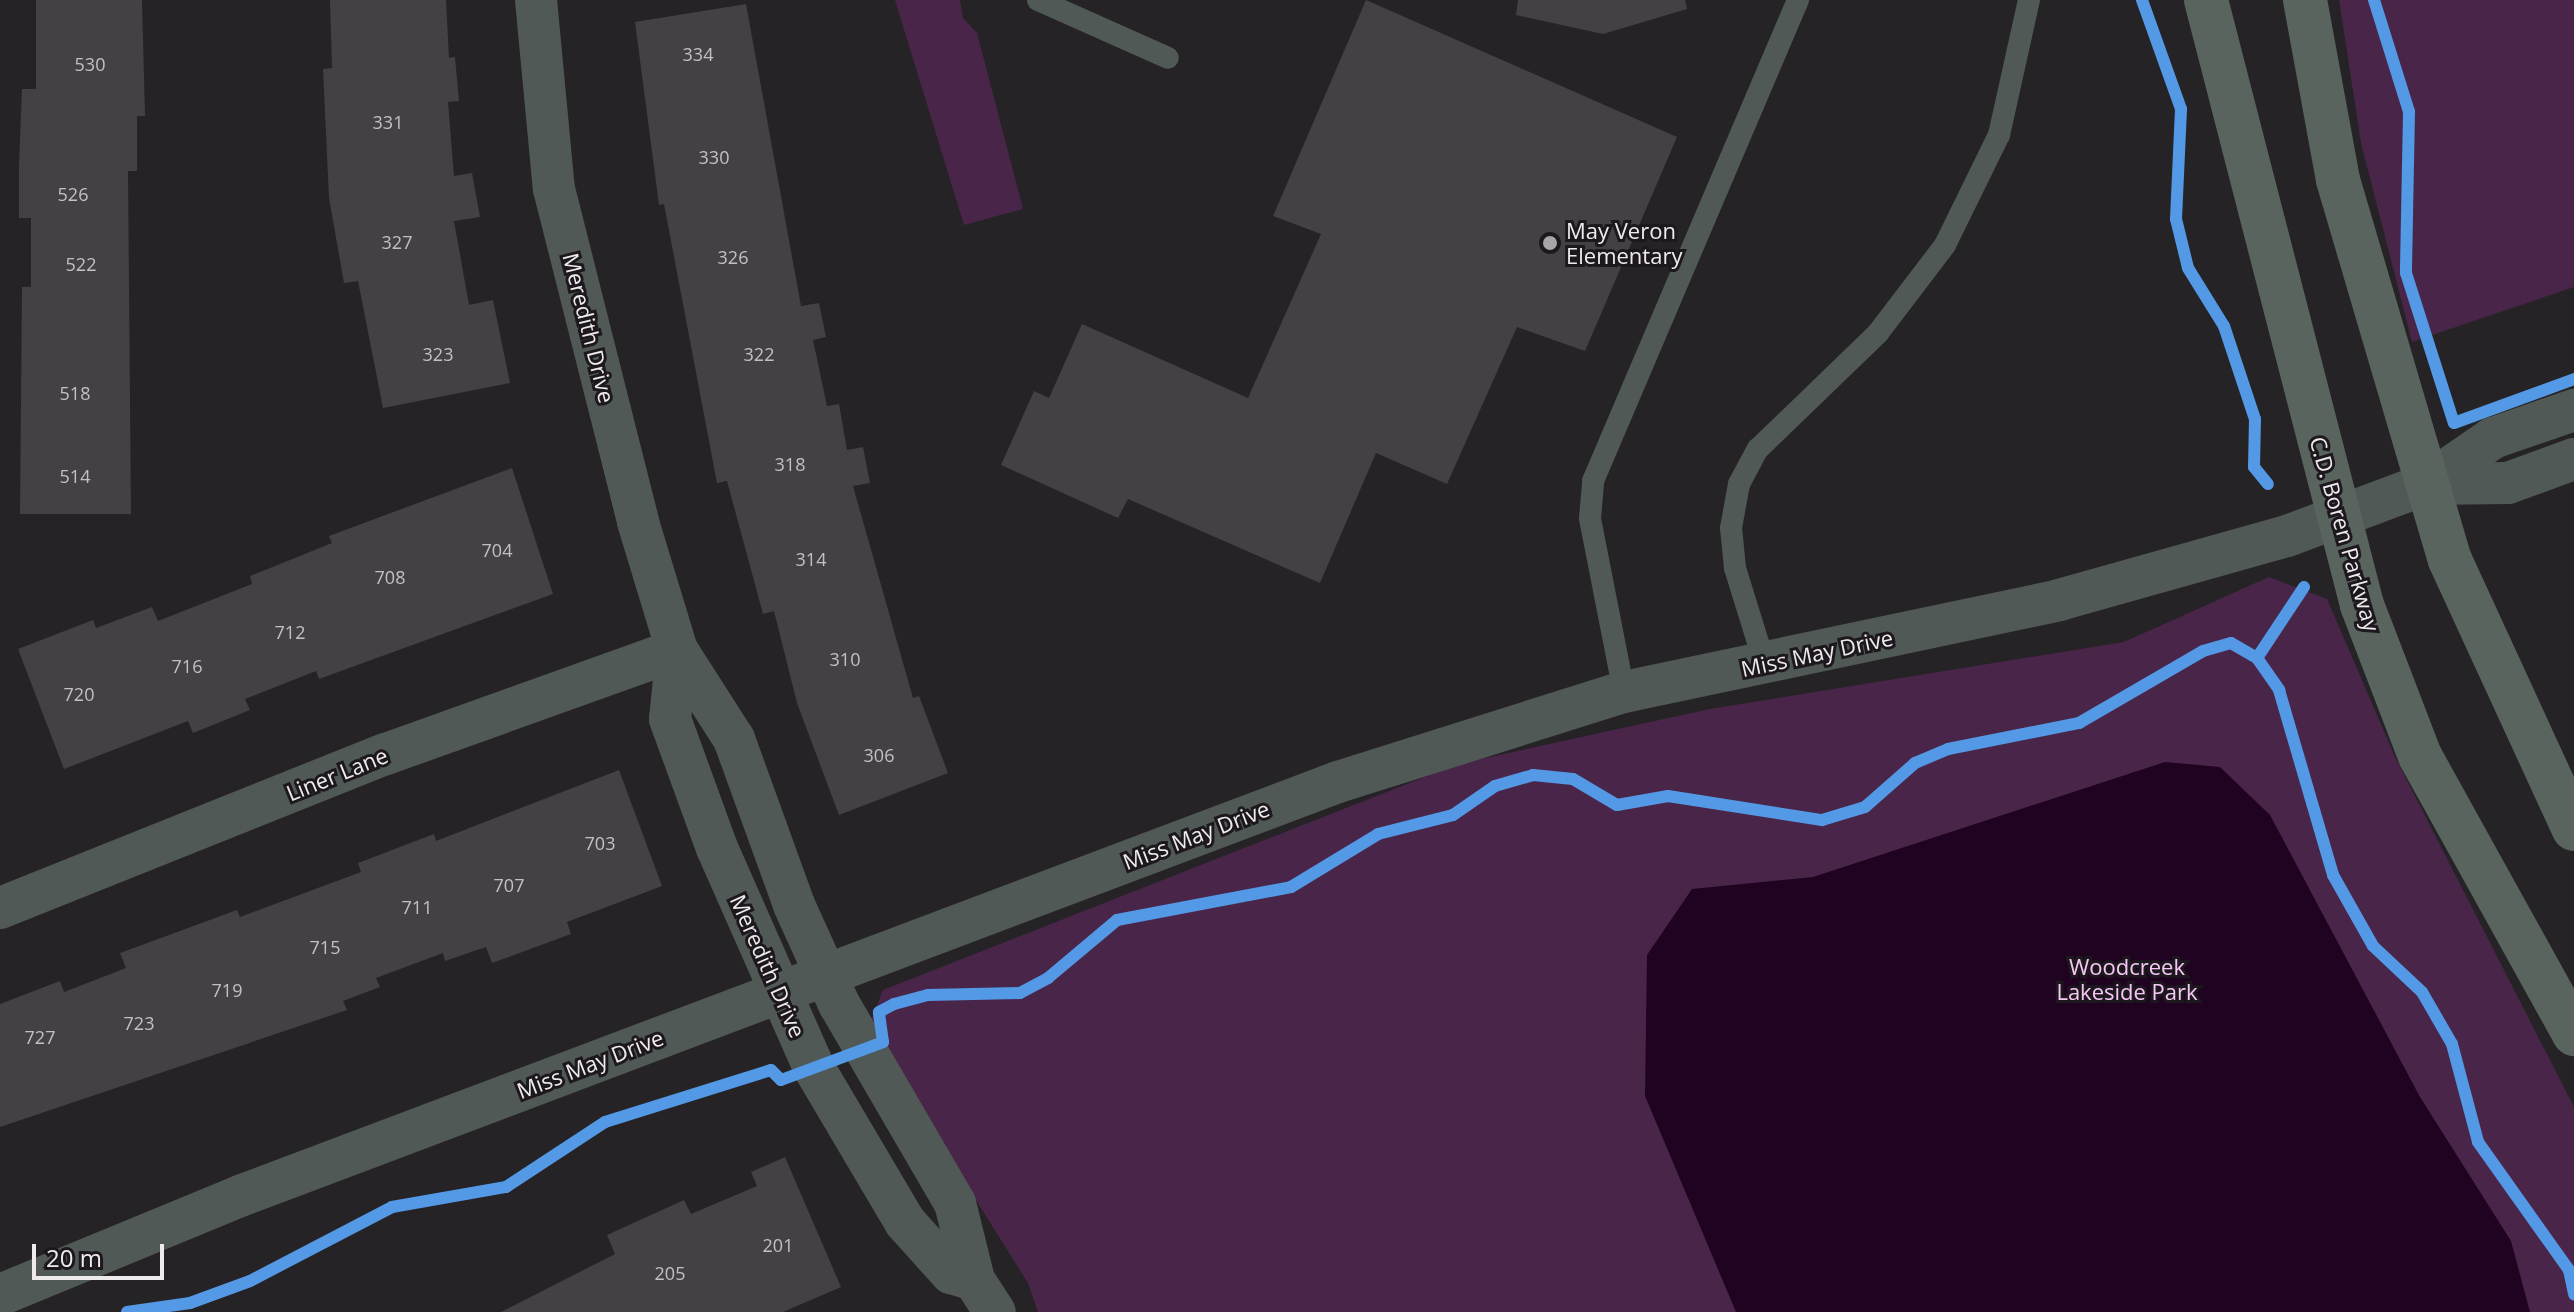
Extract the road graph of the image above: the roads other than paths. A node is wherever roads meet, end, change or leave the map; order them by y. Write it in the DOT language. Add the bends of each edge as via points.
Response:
graph roads {
  1 [pos="536,0"];
  2 [pos="1038,0"];
  3 [pos="1798,0"];
  4 [pos="2029,0"];
  5 [pos="2206,0"];
  6 [pos="2305,0"];
  7 [pos="1168,58"];
  8 [pos="2574,410"];
  9 [pos="2574,459"];
  10 [pos="2426,484"];
  11 [pos="2338,518"];
  12 [pos="677,650"];
  13 [pos="1765,665"];
  14 [pos="1624,692"];
  15 [pos="2574,829"];
  16 [pos="2,902"];
  17 [pos="826,975"];
  18 [pos="779,993"];
  19 [pos="2574,1034"];
  20 [pos="0,1295"];
  21 [pos="984,1296"];
  1 -- 12 [label="street, Meredith Drive" via="554,189 638,522"];
  2 -- 7 [label="lane"];
  3 -- 14 [label="lane" via="1593,481 1590,518"];
  4 -- 13 [label="lane" via="1999,135 1945,245 1878,333 1758,449 1739,484 1731,528 1735,568"];
  5 -- 11 [label="street, C.D. Boren Parkway"];
  6 -- 10 [label="street" via="2338,180"];
  8 -- 10 [label="street" via="2493,438"];
  9 -- 10 [label="street" via="2508,483"];
  10 -- 11 [label="street, Miss May Drive"];
  10 -- 15 [label="street" via="2450,560"];
  11 -- 13 [label="street, Miss May Drive" via="2059,600"];
  11 -- 19 [label="street, C.D. Boren Parkway" via="2362,605 2420,756"];
  12 -- 16 [label="street, Liner Lane" via="386,754"];
  12 -- 17 [label="street, Meredith Drive" via="734,739"];
  12 -- 18 [label="street, Meredith Drive" via="670,719"];
  13 -- 14 [label="street, Miss May Drive"];
  14 -- 17 [label="street, Miss May Drive" via="1338,782"];
  17 -- 18 [label="street, Miss May Drive"];
  17 -- 21 [label="street, Meredith Drive" via="955,1203"];
  18 -- 20 [label="street, Miss May Drive"];
  18 -- 21 [label="street, Meredith Drive" via="833,1107 905,1222 951,1273"];
}
